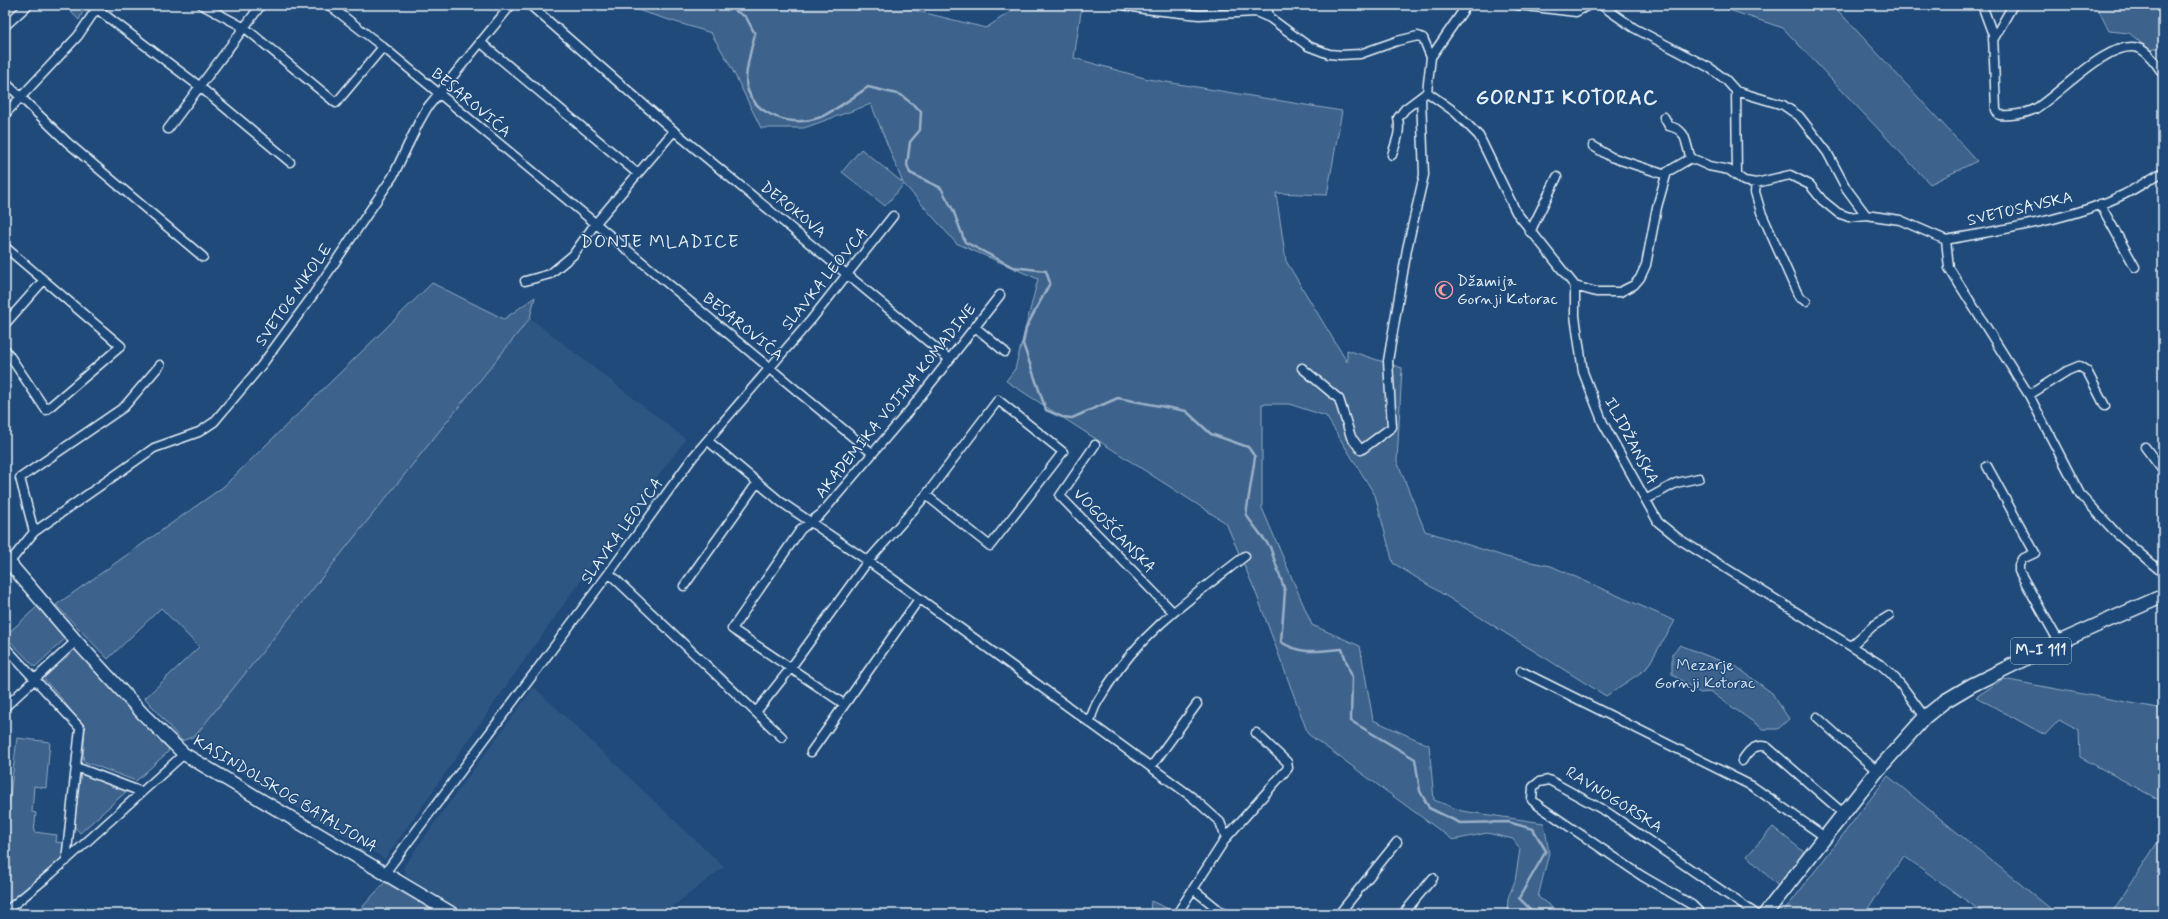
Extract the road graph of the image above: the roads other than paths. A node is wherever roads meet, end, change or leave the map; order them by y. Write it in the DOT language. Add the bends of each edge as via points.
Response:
graph roads {
  1 [pos="28,5"];
  2 [pos="202,5"];
  3 [pos="261,5"];
  4 [pos="329,5"];
  5 [pos="511,5"];
  6 [pos="530,5"];
  7 [pos="1124,5"];
  8 [pos="1266,5"];
  9 [pos="1467,5"];
  10 [pos="1518,5"];
  11 [pos="1589,5"];
  12 [pos="1601,5"];
  13 [pos="1982,5"];
  14 [pos="2012,5"];
  15 [pos="98,7"];
  16 [pos="1270,18"];
  17 [pos="5,26"];
  18 [pos="244,28"];
  19 [pos="1994,40"];
  20 [pos="480,42"];
  21 [pos="383,47"];
  22 [pos="1431,57"];
  23 [pos="2163,74"];
  24 [pos="5,82"];
  25 [pos="199,86"];
  26 [pos="1736,91"];
  27 [pos="1424,94"];
  28 [pos="439,95"];
  29 [pos="20,98"];
  30 [pos="5,114"];
  31 [pos="1664,116"];
  32 [pos="168,128"];
  33 [pos="674,131"];
  34 [pos="1593,146"];
  35 [pos="1392,155"];
  36 [pos="1691,158"];
  37 [pos="290,162"];
  38 [pos="2163,172"];
  39 [pos="638,173"];
  40 [pos="1666,175"];
  41 [pos="1737,175"];
  42 [pos="1557,177"];
  43 [pos="1756,183"];
  44 [pos="2100,204"];
  45 [pos="1866,215"];
  46 [pos="893,216"];
  47 [pos="595,224"];
  48 [pos="1530,232"];
  49 [pos="1946,240"];
  50 [pos="5,247"];
  51 [pos="203,257"];
  52 [pos="2135,267"];
  53 [pos="849,274"];
  54 [pos="42,281"];
  55 [pos="525,281"];
  56 [pos="1575,286"];
  57 [pos="1000,295"];
  58 [pos="1806,301"];
  59 [pos="5,324"];
  60 [pos="975,327"];
  61 [pos="5,349"];
  62 [pos="1005,352"];
  63 [pos="949,359"];
  64 [pos="160,365"];
  65 [pos="770,368"];
  66 [pos="1302,368"];
  67 [pos="2029,396"];
  68 [pos="2105,406"];
  69 [pos="708,441"];
  70 [pos="1095,445"];
  71 [pos="2145,447"];
  72 [pos="872,453"];
  73 [pos="1986,466"];
  74 [pos="2163,471"];
  75 [pos="1699,478"];
  76 [pos="758,483"];
  77 [pos="926,495"];
  78 [pos="1646,499"];
  79 [pos="812,522"];
  80 [pos="34,532"];
  81 [pos="1245,556"];
  82 [pos="7,561"];
  83 [pos="868,561"];
  84 [pos="609,573"];
  85 [pos="2163,573"];
  86 [pos="684,586"];
  87 [pos="2163,596"];
  88 [pos="919,599"];
  89 [pos="1173,612"];
  90 [pos="1889,616"];
  91 [pos="76,641"];
  92 [pos="2059,642"];
  93 [pos="1851,646"];
  94 [pos="5,647"];
  95 [pos="790,669"];
  96 [pos="1521,671"];
  97 [pos="34,678"];
  98 [pos="844,704"];
  99 [pos="1197,704"];
  100 [pos="5,708"];
  101 [pos="756,712"];
  102 [pos="1817,717"];
  103 [pos="1925,717"];
  104 [pos="1090,723"];
  105 [pos="1256,733"];
  106 [pos="782,737"];
  107 [pos="811,752"];
  108 [pos="184,754"];
  109 [pos="1742,761"];
  110 [pos="1151,766"];
  111 [pos="76,767"];
  112 [pos="1877,771"];
  113 [pos="142,792"];
  114 [pos="1843,813"];
  115 [pos="1824,837"];
  116 [pos="1226,838"];
  117 [pos="1397,842"];
  118 [pos="66,861"];
  119 [pos="385,873"];
  120 [pos="1433,878"];
  121 [pos="1193,889"];
  122 [pos="5,912"];
  123 [pos="453,914"];
  124 [pos="1177,914"];
  125 [pos="1224,914"];
  126 [pos="1339,914"];
  127 [pos="1403,914"];
  128 [pos="1701,914"];
  129 [pos="1756,914"];
  130 [pos="1765,914"];
  1 -- 17 [label="street"];
  2 -- 18 [label="street"];
  3 -- 18 [label="street"];
  4 -- 21 [label="street, BESAROVIĆA"];
  5 -- 20 [label="street, SVETOG NIKOLE"];
  6 -- 33 [label="street, DEROKOVA"];
  7 -- 16 [label="street" via="1144,10 1199,15 1256,12"];
  8 -- 16 [label="street"];
  9 -- 22 [label="street"];
  10 -- 11 [label="street" via="1576,12"];
  12 -- 26 [label="street" via="1634,28 1710,68"];
  13 -- 19 [label="street"];
  14 -- 19 [label="street"];
  15 -- 25 [label="street"];
  15 -- 29 [label="street" via="78,36"];
  16 -- 22 [label="street" via="1308,46 1329,54 1360,54 1397,41 1421,37"];
  18 -- 21 [label="street" via="336,103"];
  18 -- 25 [label="street"];
  19 -- 23 [label="street" via="1996,110 1999,115 2017,114 2034,109 2092,65 2114,51 2128,46 2140,48"];
  20 -- 28 [label="street, SVETOG NIKOLE"];
  20 -- 39 [label="street"];
  21 -- 28 [label="street, BESAROVIĆA"];
  22 -- 27 [label="street"];
  24 -- 29 [label="street"];
  25 -- 32 [label="street"];
  25 -- 37 [label="street"];
  26 -- 41 [label="street"];
  26 -- 45 [label="street" via="1783,105 1799,116 1827,152 1846,188"];
  27 -- 35 [label="street" via="1398,118 1400,126"];
  27 -- 48 [label="street" via="1455,112 1479,136 1516,212"];
  27 -- 66 [label="street" via="1424,175 1407,249 1388,361 1392,427 1361,450 1351,437 1339,399"];
  28 -- 47 [label="street, BESAROVIĆA"];
  28 -- 80 [label="street, SVETOG NIKOLE" via="419,122 393,176 313,295 261,366 214,422 199,432 154,448"];
  29 -- 30 [label="street"];
  29 -- 51 [label="street" via="67,142"];
  31 -- 36 [label="street" via="1669,126 1679,128 1683,134"];
  33 -- 39 [label="street"];
  33 -- 53 [label="street, DEROKOVA"];
  34 -- 40 [label="street" via="1611,157"];
  36 -- 40 [label="street"];
  36 -- 41 [label="street"];
  38 -- 44 [label="street, SVETOSAVSKA" via="2124,195"];
  39 -- 47 [label="street"];
  40 -- 56 [label="street" via="1646,265 1640,278 1634,285 1620,292 1596,292"];
  41 -- 43 [label="street" via="1744,181"];
  42 -- 48 [label="street"];
  43 -- 45 [label="street" via="1790,175 1810,185 1822,200 1838,213 1849,218"];
  43 -- 58 [label="street" via="1755,192 1761,212 1799,297"];
  44 -- 49 [label="street, SVETOSAVSKA" via="2035,223"];
  44 -- 52 [label="street"];
  45 -- 49 [label="street" via="1900,220"];
  46 -- 53 [label="street, SLAVKA LEOVCA"];
  47 -- 55 [label="street" via="573,255 550,274"];
  47 -- 65 [label="street, BESAROVIĆA"];
  48 -- 56 [label="street"];
  49 -- 67 [label="street" via="1949,268"];
  50 -- 54 [label="street"];
  53 -- 63 [label="street, DEROKOVA"];
  53 -- 65 [label="street, SLAVKA LEOVCA"];
  54 -- 59 [label="street"];
  54 -- 61 [label="street" via="122,346 46,410"];
  56 -- 78 [label="street, ILIDŽANSKA" via="1575,316 1583,372 1603,423"];
  57 -- 60 [label="street, AKADEMIKA VOJINA KOMADINE"];
  60 -- 62 [label="street"];
  60 -- 63 [label="street, AKADEMIKA VOJINA KOMADINE"];
  63 -- 72 [label="street, AKADEMIKA VOJINA KOMADINE"];
  64 -- 80 [label="street" via="124,407 20,478"];
  65 -- 69 [label="street, SLAVKA LEOVCA"];
  65 -- 72 [label="street, BESAROVIĆA"];
  67 -- 68 [label="street" via="2079,366 2087,371"];
  67 -- 85 [label="street" via="2080,494 2117,534"];
  69 -- 76 [label="street"];
  69 -- 84 [label="street, SLAVKA LEOVCA" via="693,457"];
  70 -- 89 [label="street, VOGOŠĆANSKA" via="1060,496"];
  71 -- 74 [label="street"];
  72 -- 79 [label="street, AKADEMIKA VOJINA KOMADINE"];
  73 -- 92 [label="street" via="2035,553 2022,560 2018,565 2019,571"];
  75 -- 78 [label="street" via="1676,483"];
  76 -- 79 [label="street"];
  76 -- 86 [label="street"];
  77 -- 77 [label="street" via="998,400 1063,452 990,546"];
  77 -- 83 [label="street"];
  78 -- 93 [label="street, ILIDŽANSKA" via="1658,522 1668,531"];
  79 -- 83 [label="street"];
  79 -- 95 [label="street, AKADEMIKA VOJINA KOMADINE" via="801,529 732,629"];
  80 -- 82 [label="street, SVETOG NIKOLE"];
  81 -- 89 [label="street"];
  82 -- 91 [label="street, KASINDOLSKOG BATALJONA"];
  83 -- 88 [label="street"];
  83 -- 95 [label="street"];
  84 -- 101 [label="street"];
  84 -- 119 [label="street, SLAVKA LEOVCA"];
  87 -- 92 [label="main road, M-I 111"];
  88 -- 98 [label="street"];
  88 -- 104 [label="street"];
  89 -- 104 [label="street" via="1153,630 1115,673 1095,706"];
  90 -- 93 [label="street" via="1873,626"];
  91 -- 97 [label="street"];
  91 -- 108 [label="street, KASINDOLSKOG BATALJONA" via="143,714"];
  92 -- 103 [label="main road, M-I 111" via="1972,685"];
  93 -- 103 [label="street, ILIDŽANSKA" via="1901,682"];
  94 -- 97 [label="street"];
  95 -- 98 [label="street, AKADEMIKA VOJINA KOMADINE"];
  95 -- 101 [label="street"];
  96 -- 115 [label="street" via="1752,786"];
  97 -- 100 [label="street"];
  97 -- 111 [label="street" via="80,728"];
  98 -- 107 [label="street"];
  99 -- 110 [label="street"];
  101 -- 106 [label="street"];
  102 -- 112 [label="street"];
  103 -- 112 [label="main road, M-I 111"];
  104 -- 110 [label="street"];
  105 -- 116 [label="street" via="1287,762 1288,768"];
  108 -- 113 [label="street"];
  108 -- 119 [label="street, KASINDOLSKOG BATALJONA"];
  109 -- 114 [label="street" via="1749,750 1767,747"];
  110 -- 116 [label="street" via="1215,817"];
  111 -- 113 [label="street"];
  111 -- 118 [label="street"];
  112 -- 114 [label="main road, M-I 111"];
  113 -- 118 [label="street"];
  114 -- 115 [label="main road, M-I 111"];
  115 -- 130 [label="main road, M-I 111"];
  116 -- 121 [label="street"];
  117 -- 126 [label="street"];
  118 -- 122 [label="street"];
  119 -- 123 [label="street, KASINDOLSKOG BATALJONA"];
  120 -- 127 [label="street"];
  121 -- 124 [label="street"];
  121 -- 125 [label="street"];
  128 -- 129 [label="street, RAVNOGORSKA" via="1692,905 1642,876 1539,806 1532,800 1533,787 1539,782 1549,780 1606,812"];
}
